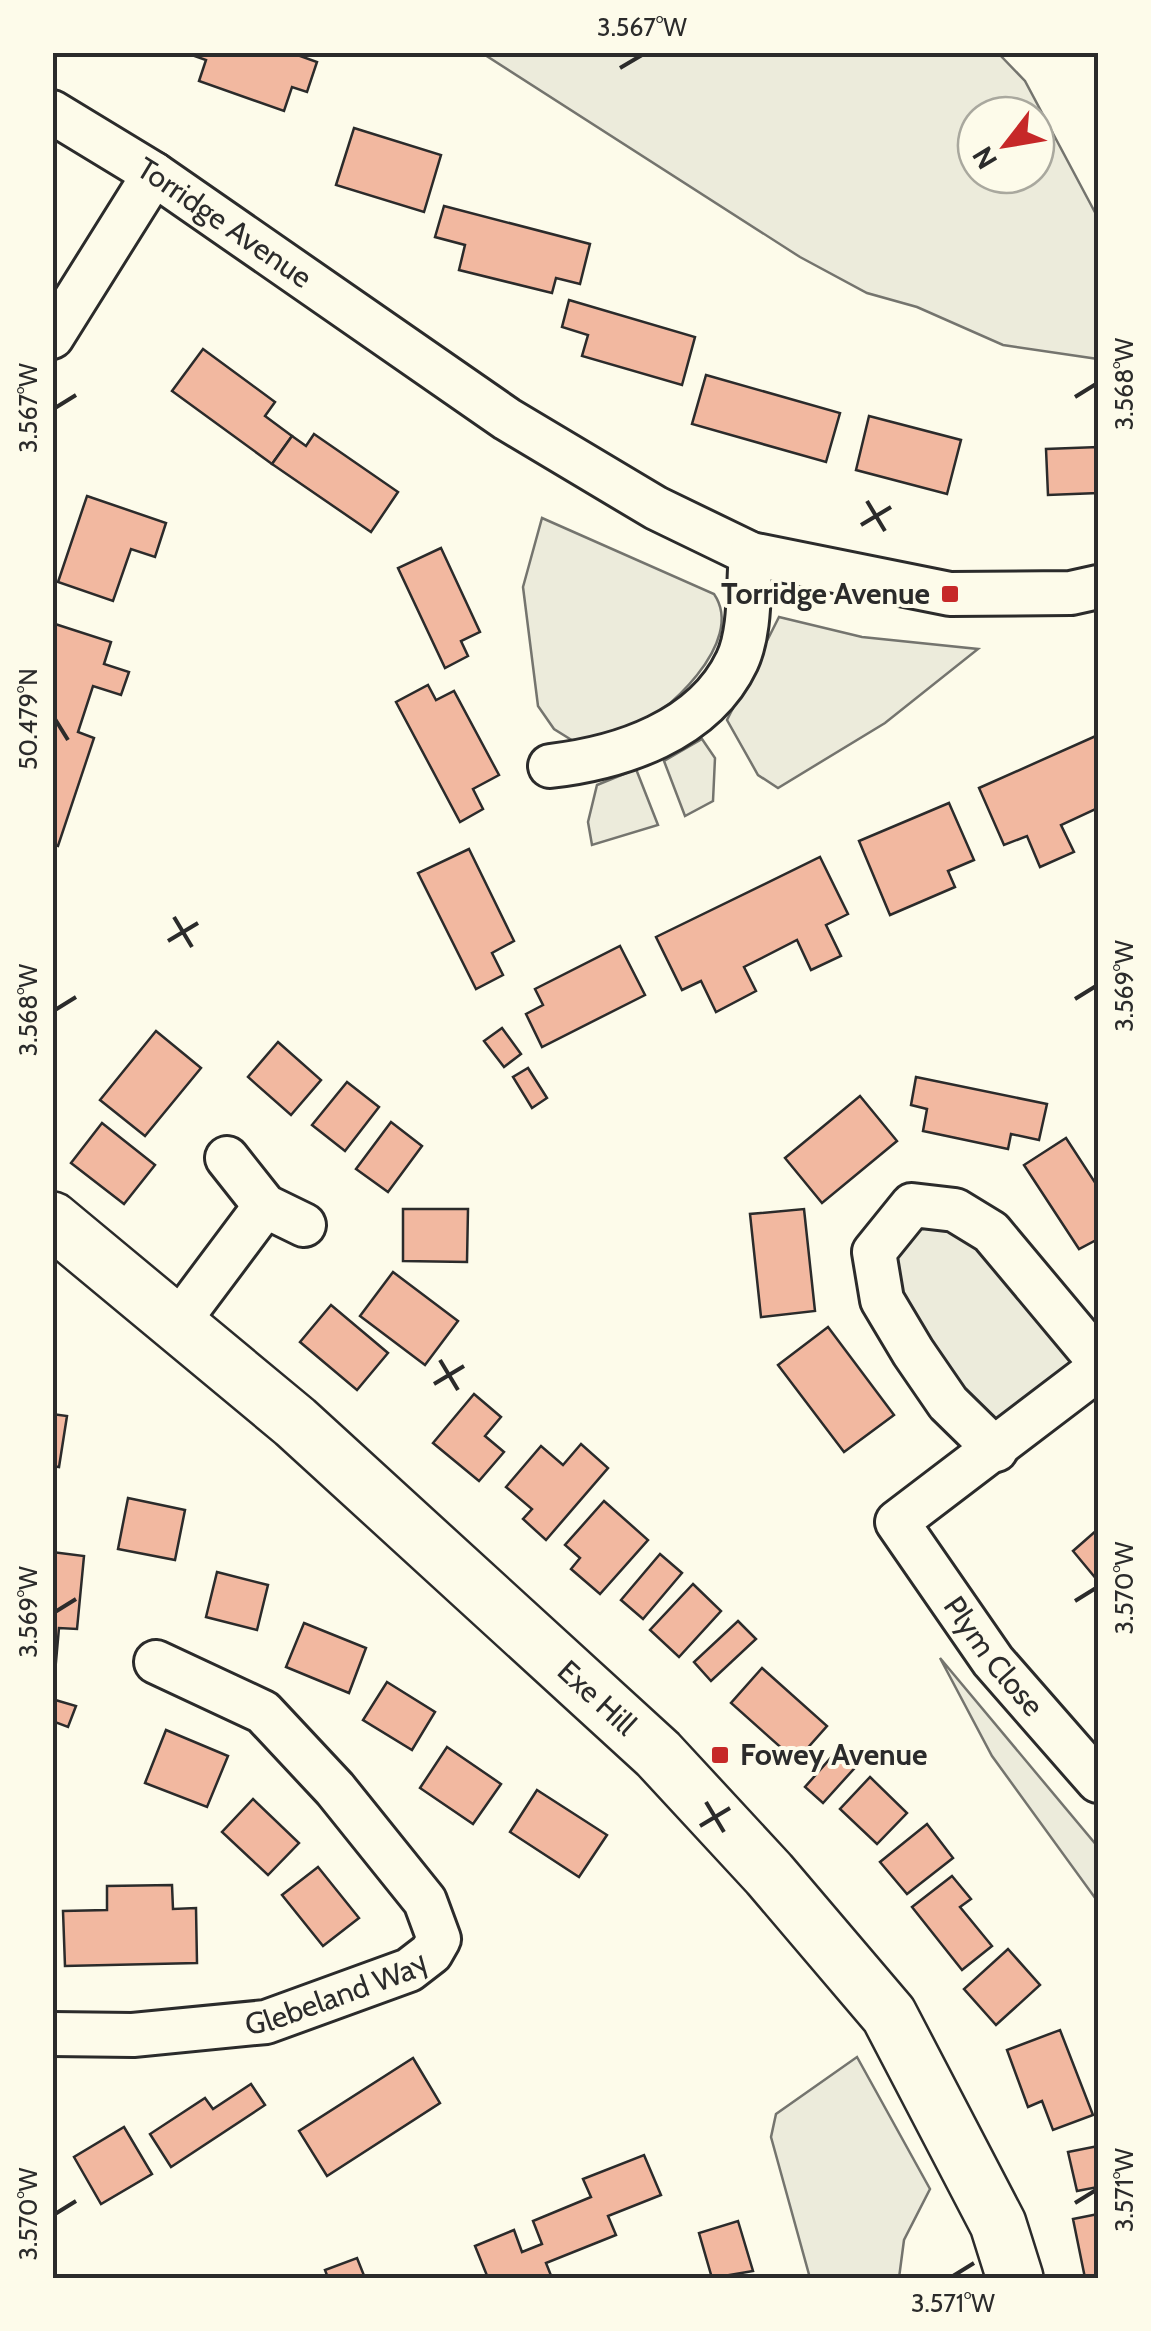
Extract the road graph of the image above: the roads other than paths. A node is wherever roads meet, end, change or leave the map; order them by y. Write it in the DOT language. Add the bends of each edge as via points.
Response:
graph roads {
  1 [pos="52,112"];
  2 [pos="154,174"];
  3 [pos="52,338"];
  4 [pos="751,554"];
  5 [pos="1098,587"];
  6 [pos="550,766"];
  7 [pos="226,1158"];
  8 [pos="266,1206"];
  9 [pos="52,1220"];
  10 [pos="304,1225"];
  11 [pos="179,1321"];
  12 [pos="1098,1360"];
  13 [pos="1098,1369"];
  14 [pos="996,1450"];
  15 [pos="156,1662"];
  16 [pos="1098,1781"];
  17 [pos="52,2034"];
  18 [pos="1015,2278"];
  1 -- 2 [label="street, Torridge Avenue"];
  2 -- 3 [label="street"];
  2 -- 4 [label="street, Torridge Avenue" via="507,419 656,508"];
  4 -- 5 [label="street, Torridge Avenue" via="950,594"];
  4 -- 6 [label="street" via="738,659 716,692 646,744 602,760"];
  7 -- 8 [label="street"];
  8 -- 10 [label="street"];
  8 -- 11 [label="street"];
  9 -- 11 [label="street, Exe Hill"];
  11 -- 18 [label="street, Exe Hill" via="658,1754 769,1874 890,2015 998,2224"];
  12 -- 14 [label="street" via="990,1232 955,1210 912,1205 874,1252 882,1300 948,1403"];
  13 -- 14 [label="street"];
  14 -- 16 [label="street, Plym Close" via="897,1522 994,1660"];
  15 -- 17 [label="street, Glebeland Way" via="263,1712 424,1900 439,1939 408,1970 266,2022 133,2036"];
}
